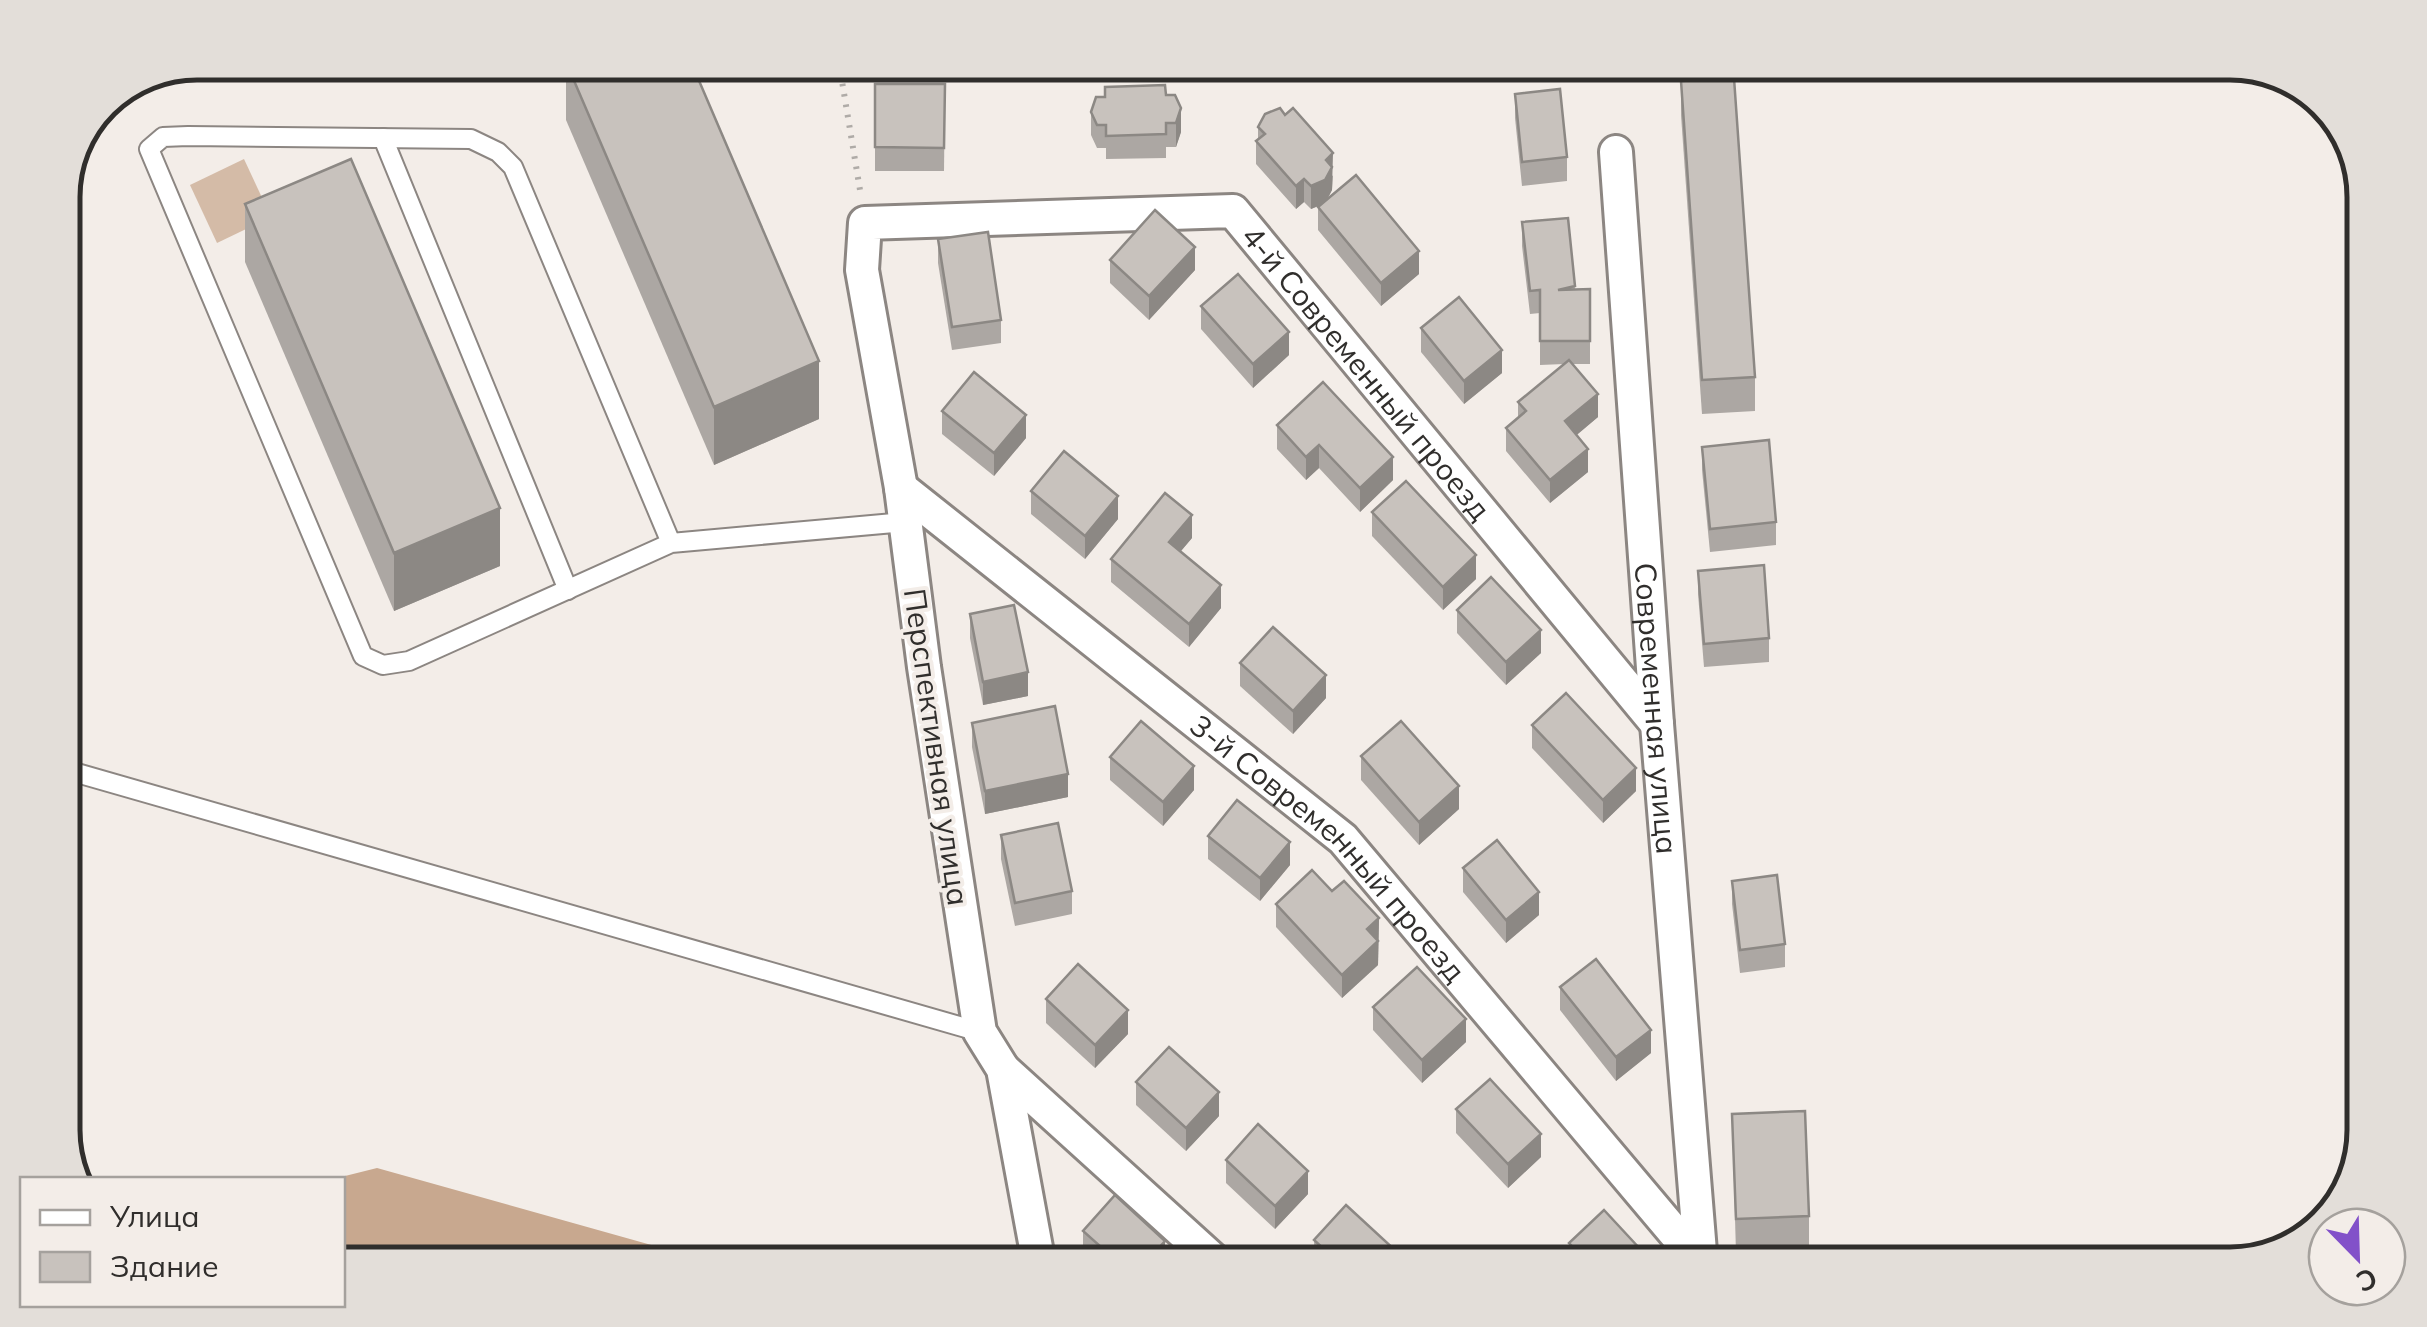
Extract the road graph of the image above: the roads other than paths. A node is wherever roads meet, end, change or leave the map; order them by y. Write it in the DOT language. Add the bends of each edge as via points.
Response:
graph roads {
  1 [pos="383,138"];
  2 [pos="1616,152"];
  3 [pos="865,222"];
  4 [pos="900,488"];
  5 [pos="905,522"];
  6 [pos="672,543"];
  7 [pos="568,590"];
  8 [pos="1656,724"];
  9 [pos="80,774"];
  10 [pos="980,1032"];
  11 [pos="1003,1069"];
  12 [pos="1036,1247"];
  13 [pos="1199,1247"];
  14 [pos="1687,1247"];
  15 [pos="1700,1247"];
  1 -- 6 [label="lane" via="471,139 513,167"];
  1 -- 7 [label="lane"];
  1 -- 7 [label="lane" via="176,136 149,149 363,656 383,665 409,661"];
  2 -- 8 [label="street, Современная улица"];
  3 -- 4 [label="street, Перспективная улица" via="862,270"];
  3 -- 8 [label="street, 4-й Современный проезд" via="1233,211"];
  4 -- 5 [label="street, Перспективная улица"];
  4 -- 14 [label="street, 3-й Современный проезд" via="1343,839"];
  5 -- 6 [label="lane"];
  5 -- 10 [label="street, Перспективная улица"];
  6 -- 7 [label="lane"];
  8 -- 15 [label="street, Современная улица"];
  9 -- 10 [label="lane"];
  10 -- 11 [label="street, Перспективная улица"];
  11 -- 12 [label="street, Перспективная улица"];
  11 -- 13 [label="street"];
}
